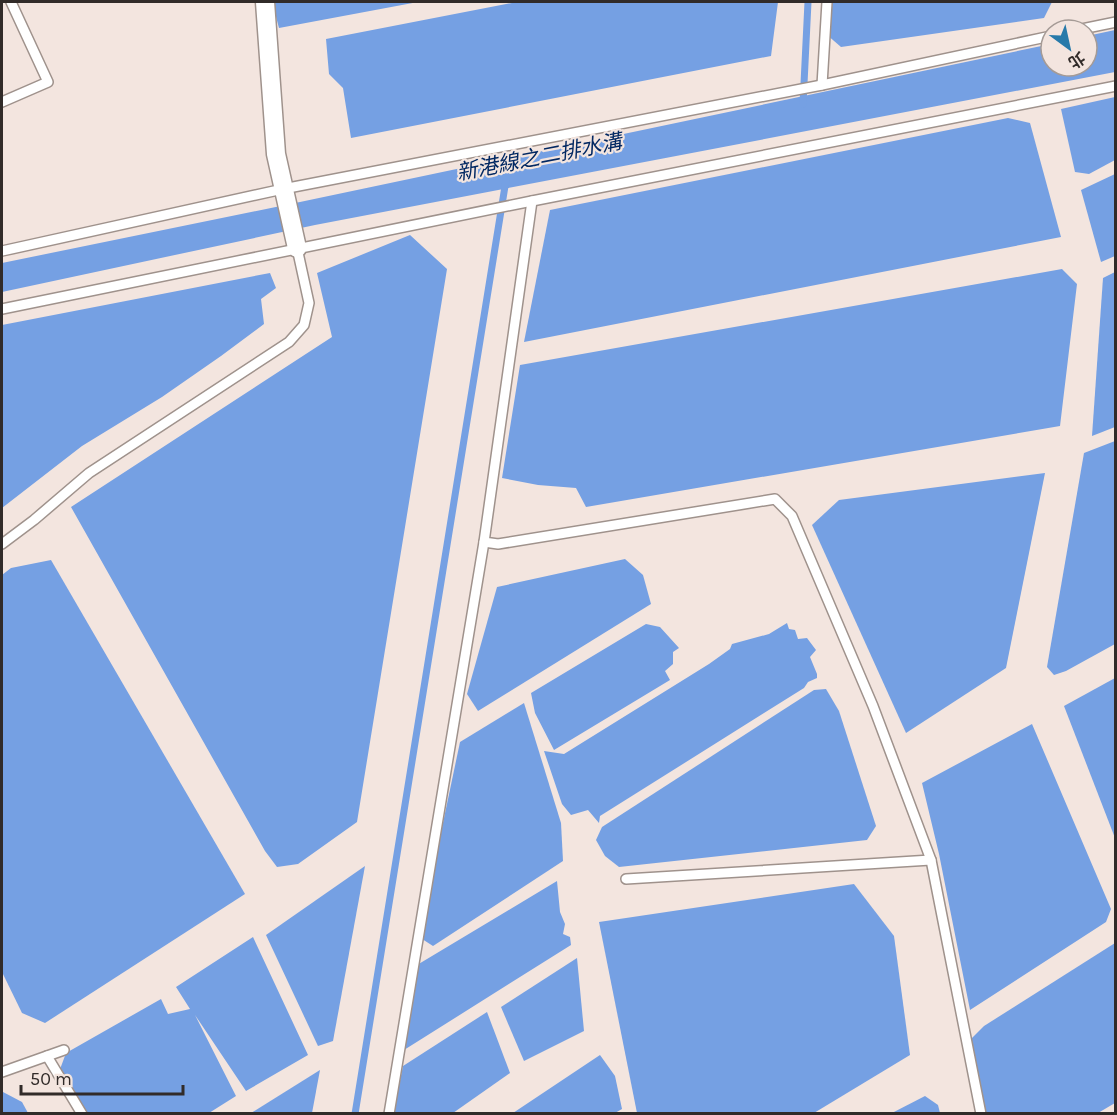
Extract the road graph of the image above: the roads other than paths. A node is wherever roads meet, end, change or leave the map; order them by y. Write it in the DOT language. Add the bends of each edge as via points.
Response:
graph roads {
  1 [pos="11,2"];
  2 [pos="265,2"];
  3 [pos="827,2"];
  4 [pos="1116,22"];
  5 [pos="1099,25"];
  6 [pos="1039,39"];
  7 [pos="822,85"];
  8 [pos="1116,86"];
  9 [pos="2,102"];
  10 [pos="283,189"];
  11 [pos="532,201"];
  12 [pos="297,249"];
  13 [pos="2,251"];
  14 [pos="2,309"];
  15 [pos="484,542"];
  16 [pos="2,544"];
  17 [pos="931,860"];
  18 [pos="626,879"];
  19 [pos="64,1050"];
  20 [pos="48,1056"];
  21 [pos="2,1072"];
  22 [pos="82,1113"];
  23 [pos="389,1113"];
  24 [pos="981,1113"];
  1 -- 9 [label="lane" via="48,82"];
  2 -- 10 [label="street" via="276,154"];
  3 -- 7 [label="lane"];
  4 -- 5 [label="lane"];
  6 -- 7 [label="lane"];
  7 -- 10 [label="lane"];
  8 -- 11 [label="lane"];
  10 -- 12 [label="street"];
  10 -- 13 [label="lane"];
  11 -- 12 [label="lane"];
  11 -- 15 [label="lane"];
  12 -- 14 [label="lane"];
  12 -- 16 [label="lane" via="309,303 304,325 289,342 88,473"];
  15 -- 17 [label="lane" via="498,544 775,499 792,516 873,706"];
  15 -- 23 [label="lane"];
  17 -- 18 [label="lane"];
  17 -- 24 [label="lane"];
  19 -- 20 [label="lane"];
  20 -- 21 [label="lane"];
  20 -- 22 [label="lane"];
}
